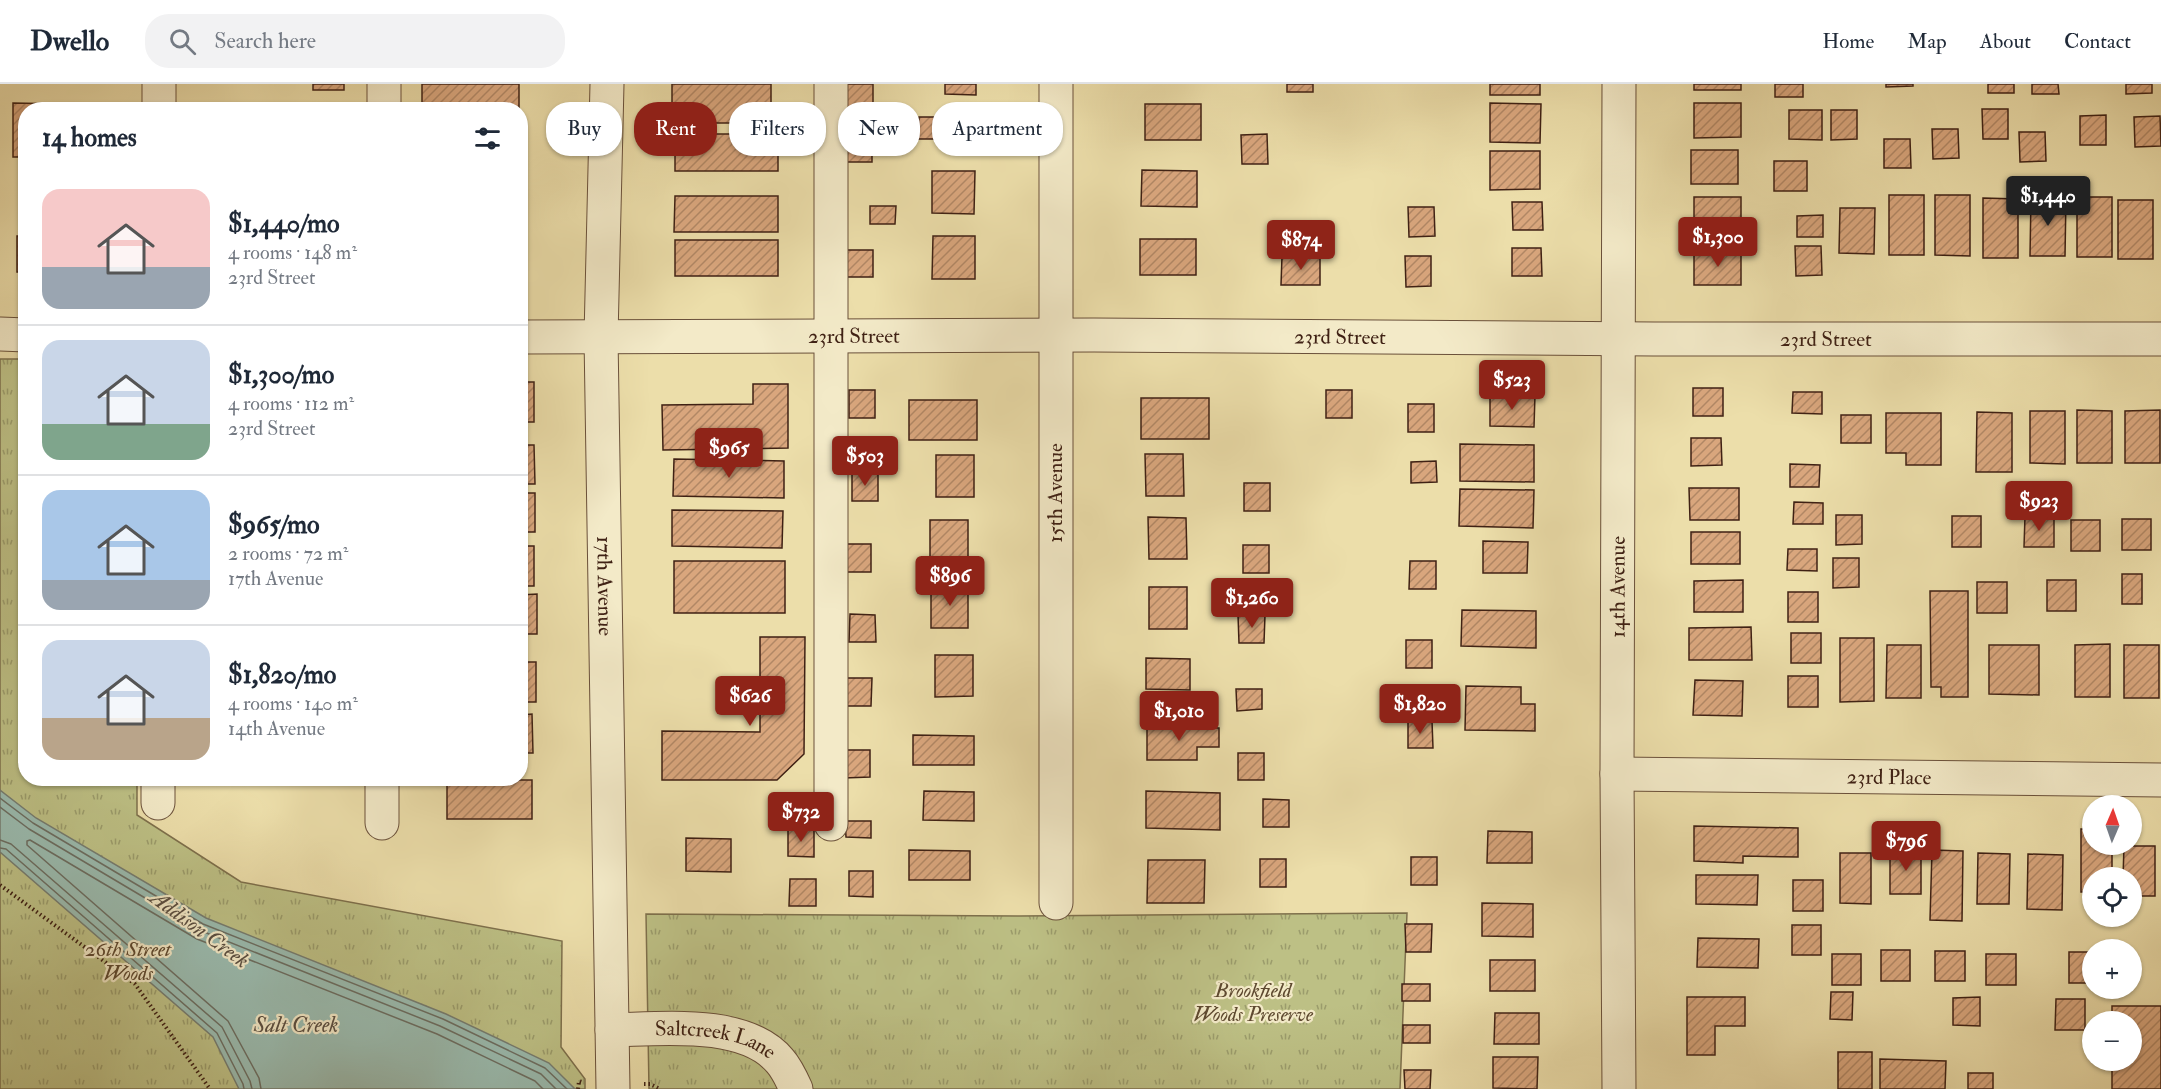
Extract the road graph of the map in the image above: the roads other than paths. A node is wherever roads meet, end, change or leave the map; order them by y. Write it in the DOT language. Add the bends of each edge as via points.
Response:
graph roads {
  1 [pos="159,84"];
  2 [pos="384,84"];
  3 [pos="608,84"];
  4 [pos="831,84"];
  5 [pos="1056,84"];
  6 [pos="1619,84"];
  7 [pos="159,102"];
  8 [pos="384,102"];
  9 [pos="0,334"];
  10 [pos="18,334"];
  11 [pos="1055,335"];
  12 [pos="831,336"];
  13 [pos="528,337"];
  14 [pos="601,337"];
  15 [pos="1619,338"];
  16 [pos="2161,339"];
  17 [pos="1617,774"];
  18 [pos="2161,780"];
  19 [pos="382,786"];
  20 [pos="382,823"];
  21 [pos="831,824"];
  22 [pos="1056,903"];
  23 [pos="612,1030"];
  24 [pos="613,1086"];
  25 [pos="796,1089"];
  26 [pos="1618,1089"];
  1 -- 7 [label="street"];
  2 -- 8 [label="street"];
  3 -- 14 [label="street, 17th Avenue"];
  4 -- 12 [label="street"];
  5 -- 11 [label="street, 15th Avenue"];
  6 -- 15 [label="street, 14th Avenue"];
  9 -- 10 [label="street"];
  11 -- 12 [label="street, 23rd Street"];
  11 -- 15 [label="street, 23rd Street"];
  11 -- 22 [label="street, 15th Avenue"];
  12 -- 14 [label="street, 23rd Street"];
  12 -- 21 [label="street"];
  13 -- 14 [label="street, 23rd Street"];
  14 -- 23 [label="street, 17th Avenue"];
  15 -- 16 [label="street, 23rd Street"];
  15 -- 17 [label="street, 14th Avenue"];
  17 -- 18 [label="street, 23rd Place"];
  17 -- 26 [label="street, 14th Avenue"];
  19 -- 20 [label="street"];
  23 -- 24 [label="street, 17th Avenue"];
  23 -- 25 [label="street, Saltcreek Lane" via="717,1031 744,1037 780,1060"];
}
